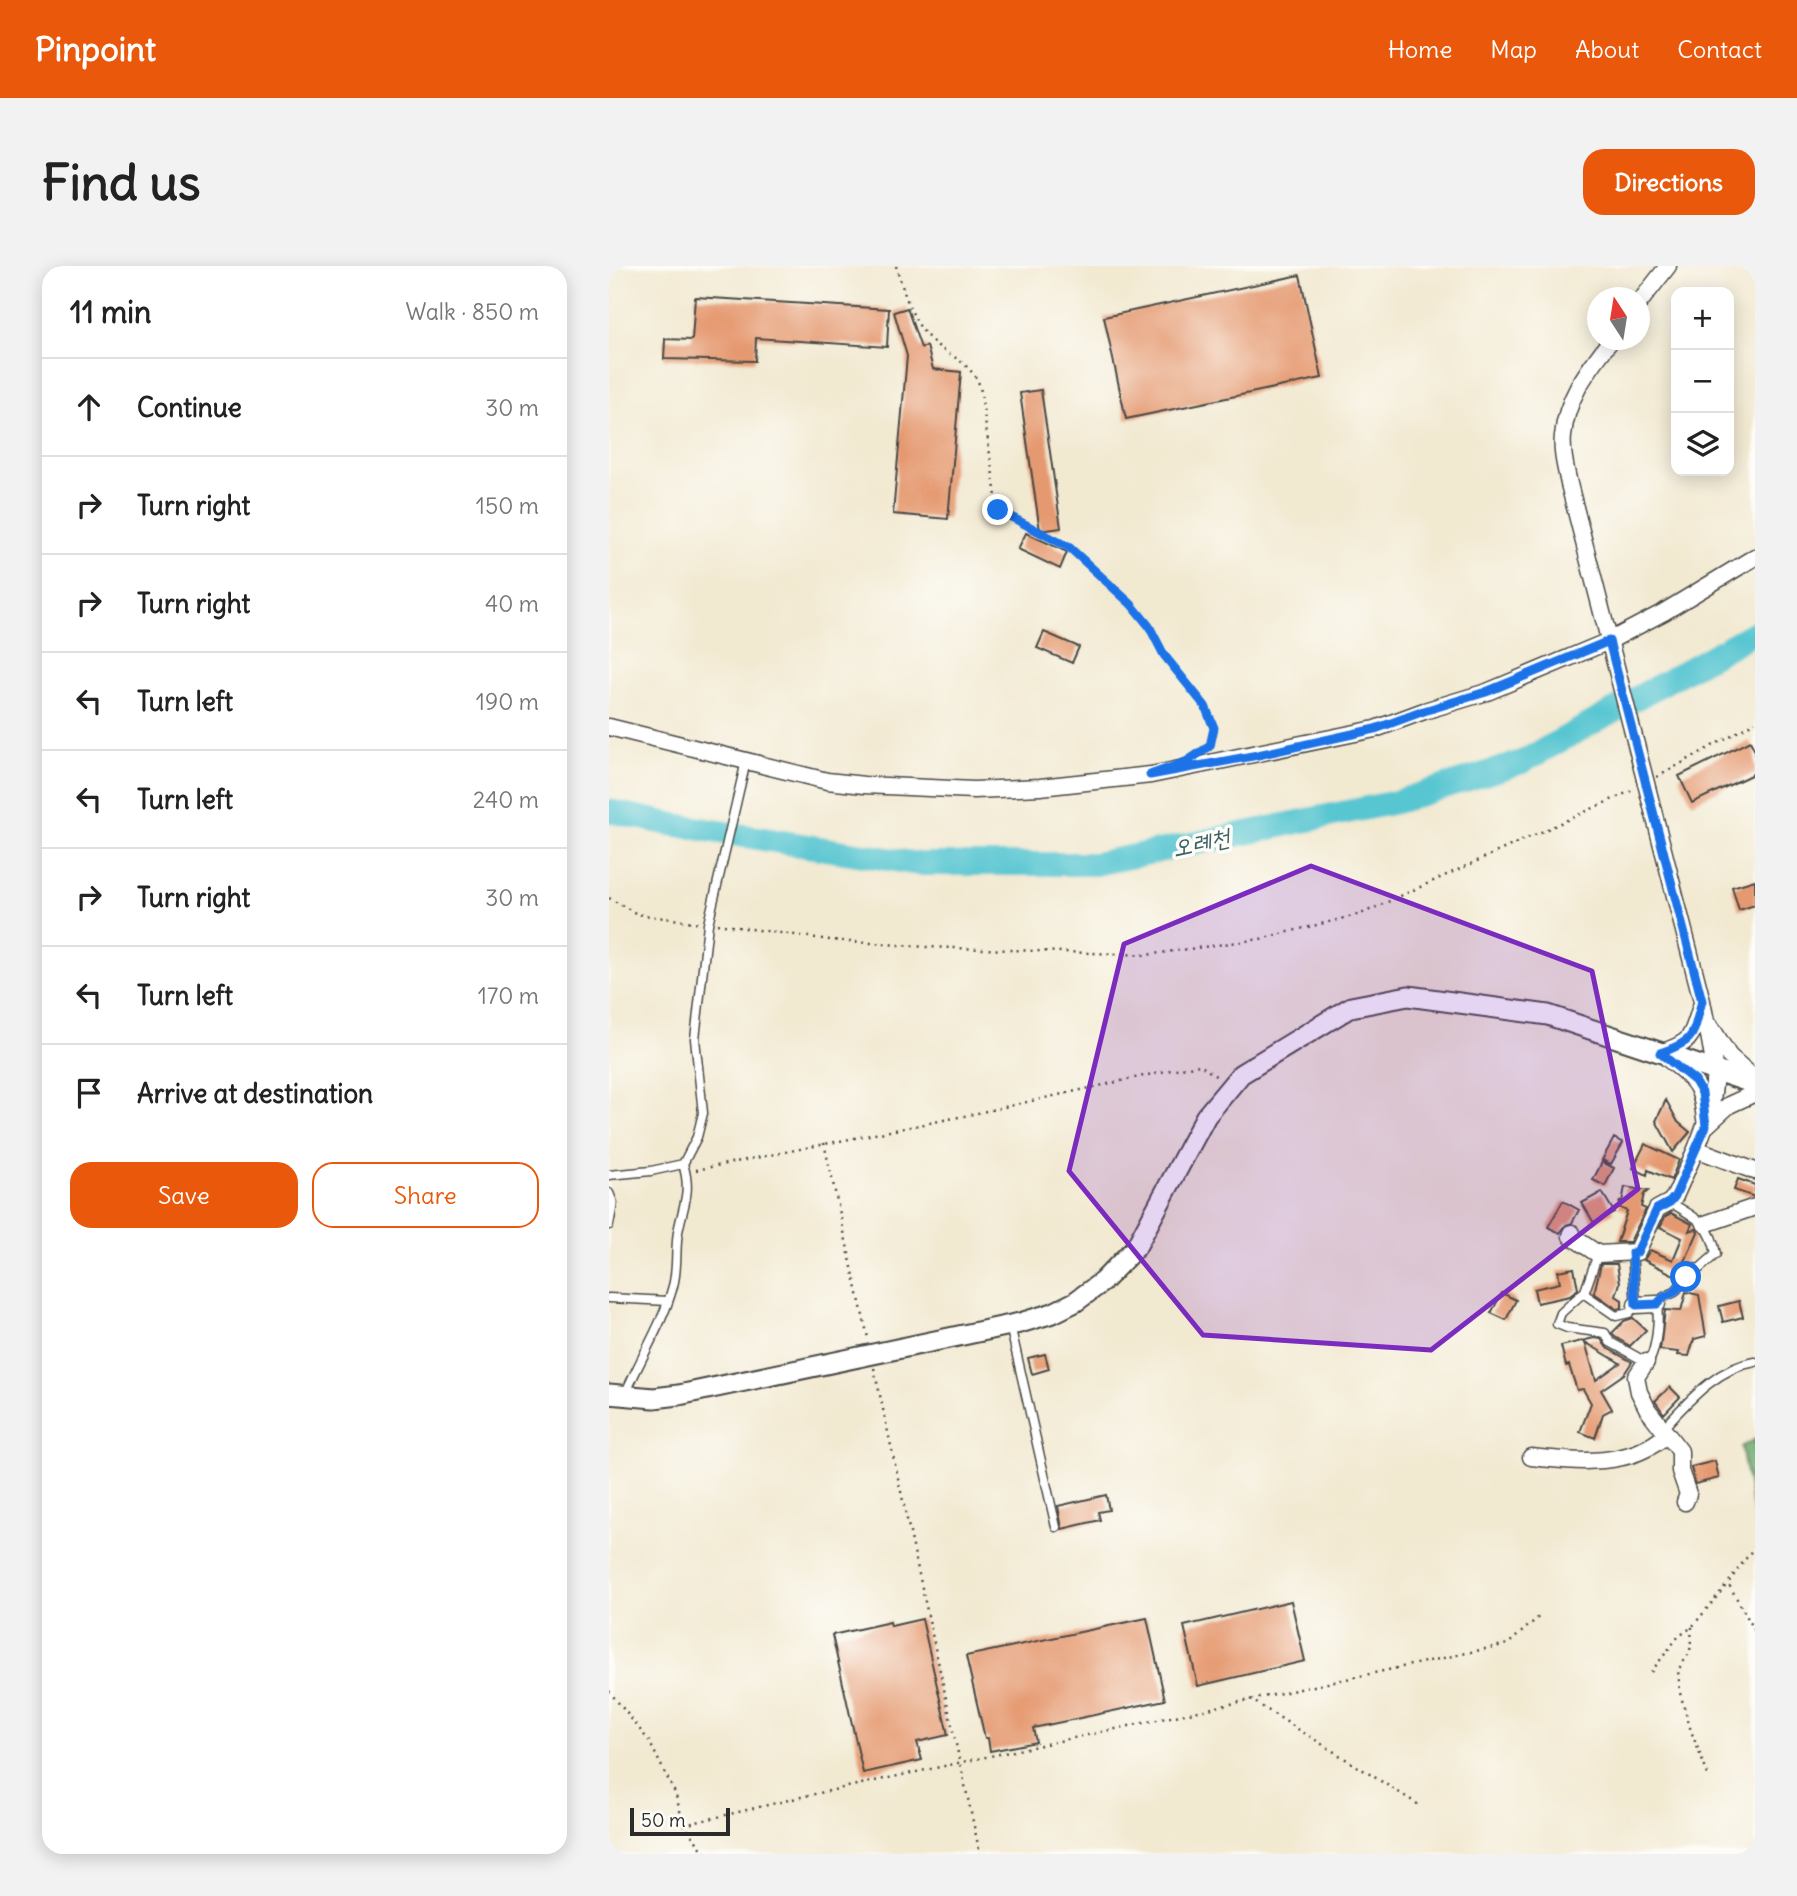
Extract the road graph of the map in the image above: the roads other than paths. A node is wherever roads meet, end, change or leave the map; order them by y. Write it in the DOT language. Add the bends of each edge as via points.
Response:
graph roads {
  1 [pos="1668,266"];
  2 [pos="1650,290"];
  3 [pos="1603,350"];
  4 [pos="1755,557"];
  5 [pos="1609,641"];
  6 [pos="609,727"];
  7 [pos="746,761"];
  8 [pos="1702,1001"];
  9 [pos="1660,1053"];
  10 [pos="1714,1071"];
  11 [pos="1755,1079"];
  12 [pos="1755,1084"];
  13 [pos="1755,1093"];
  14 [pos="1706,1126"];
  15 [pos="1696,1149"];
  16 [pos="685,1168"];
  17 [pos="1755,1171"];
  18 [pos="609,1175"];
  19 [pos="609,1193"];
  20 [pos="1670,1202"];
  21 [pos="1755,1207"];
  22 [pos="609,1224"];
  23 [pos="1705,1224"];
  24 [pos="1572,1233"];
  25 [pos="1632,1253"];
  26 [pos="1598,1254"];
  27 [pos="1583,1293"];
  28 [pos="609,1298"];
  29 [pos="668,1301"];
  30 [pos="1657,1304"];
  31 [pos="1636,1305"];
  32 [pos="1010,1325"];
  33 [pos="1646,1362"];
  34 [pos="1755,1362"];
  35 [pos="617,1395"];
  36 [pos="1664,1432"];
  37 [pos="1531,1457"];
  38 [pos="1685,1502"];
  39 [pos="1056,1527"];
  1 -- 2 [label="street"];
  3 -- 5 [label="street" via="1573,395 1562,437 1569,484"];
  4 -- 5 [label="street"];
  5 -- 7 [label="street" via="1486,692 1375,729 1150,775 1040,788 974,790 827,781"];
  5 -- 8 [label="street"];
  6 -- 7 [label="street"];
  7 -- 16 [label="lane" via="708,924 695,1039 703,1113"];
  8 -- 9 [label="street" via="1689,1040"];
  8 -- 10 [label="street"];
  8 -- 11 [label="street" via="1729,1056"];
  9 -- 10 [label="street"];
  9 -- 14 [label="street" via="1695,1081 1702,1093"];
  9 -- 32 [label="street" via="1548,1014 1408,996 1351,1007 1241,1074 1206,1116 1147,1230 1103,1282 1053,1313"];
  10 -- 12 [label="street"];
  10 -- 14 [label="street"];
  13 -- 14 [label="street" via="1729,1105"];
  14 -- 15 [label="street"];
  15 -- 17 [label="street"];
  15 -- 20 [label="street"];
  16 -- 18 [label="lane"];
  16 -- 29 [label="lane" via="687,1202"];
  19 -- 22 [label="lane" via="613,1203"];
  20 -- 23 [label="lane"];
  20 -- 25 [label="street" via="1657,1209 1637,1252"];
  21 -- 23 [label="street"];
  23 -- 30 [label="lane" via="1716,1254 1699,1269 1693,1268 1675,1292"];
  24 -- 26 [label="street"];
  25 -- 26 [label="street"];
  25 -- 31 [label="lane"];
  26 -- 27 [label="lane"];
  27 -- 31 [label="lane" via="1616,1316"];
  27 -- 33 [label="lane" via="1561,1313 1557,1324 1605,1333 1611,1342"];
  28 -- 29 [label="lane"];
  29 -- 35 [label="lane"];
  30 -- 31 [label="street"];
  30 -- 33 [label="lane" via="1653,1353"];
  32 -- 35 [label="street" via="679,1395"];
  32 -- 39 [label="lane"];
  33 -- 36 [label="street" via="1636,1377 1639,1392"];
  34 -- 36 [label="lane" via="1727,1370 1685,1405"];
  36 -- 37 [label="street" via="1658,1442 1636,1455 1570,1461"];
  36 -- 38 [label="street" via="1680,1451 1680,1471 1688,1494"];
}
